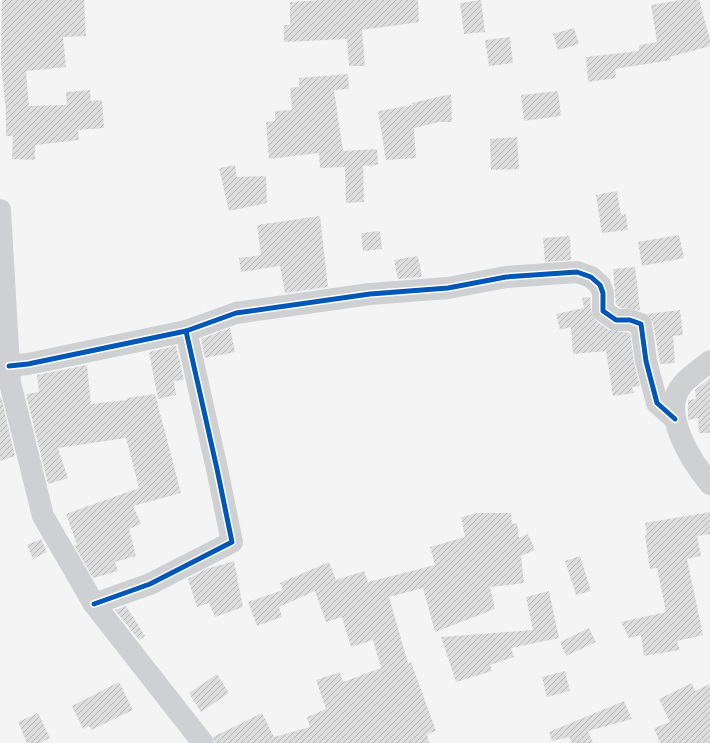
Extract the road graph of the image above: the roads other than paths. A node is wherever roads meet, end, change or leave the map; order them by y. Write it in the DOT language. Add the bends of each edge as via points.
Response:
graph roads {
  1 [pos="0,210"];
  2 [pos="186,331"];
  3 [pos="710,361"];
  4 [pos="9,366"];
  5 [pos="675,419"];
  6 [pos="710,484"];
  7 [pos="94,604"];
  8 [pos="203,743"];
  1 -- 4 [label="main road"];
  2 -- 4 [label="street"];
  2 -- 5 [label="street" via="236,313 370,294 448,288 506,277 577,272 591,277 600,285 603,293 603,311 616,320 630,320 641,324 656,403"];
  2 -- 7 [label="street" via="232,542 150,584"];
  3 -- 5 [label="street" via="682,385 674,400"];
  4 -- 7 [label="main road" via="10,382 43,516"];
  5 -- 6 [label="street" via="689,454"];
  7 -- 8 [label="main road"];
}
